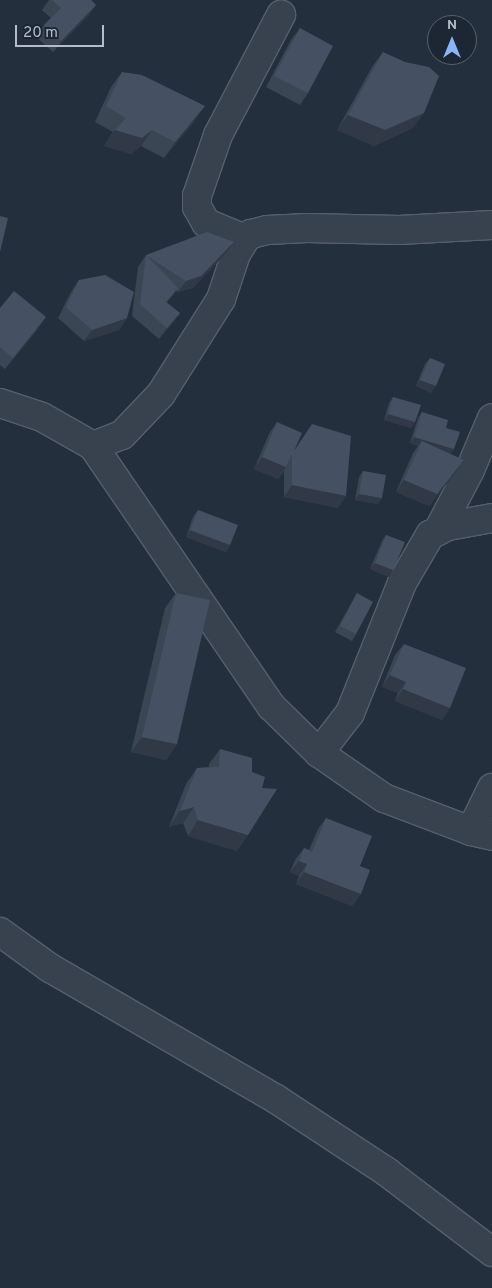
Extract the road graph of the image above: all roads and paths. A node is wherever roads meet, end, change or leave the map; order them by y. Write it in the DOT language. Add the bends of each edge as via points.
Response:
graph roads {
  1 [pos="281,15"];
  2 [pos="492,225"];
  3 [pos="245,239"];
  4 [pos="0,404"];
  5 [pos="492,418"];
  6 [pos="93,446"];
  7 [pos="492,518"];
  8 [pos="438,531"];
  9 [pos="319,753"];
  10 [pos="492,788"];
  11 [pos="482,834"];
  12 [pos="0,932"];
  13 [pos="492,1252"];
  1 -- 3 [label="street" via="218,135 197,196 197,207 206,223"];
  2 -- 3 [label="street" via="399,230 267,230"];
  3 -- 6 [label="street" via="221,299 161,394 122,434"];
  4 -- 6 [label="street" via="42,417"];
  5 -- 8 [label="street" via="470,470"];
  6 -- 9 [label="street" via="272,707"];
  7 -- 8 [label="street"];
  8 -- 9 [label="street" via="430,535 402,583 350,713"];
  9 -- 11 [label="street" via="384,798"];
  10 -- 11 [label="street"];
  12 -- 13 [label="street" via="50,968 284,1104 387,1172"];
}
